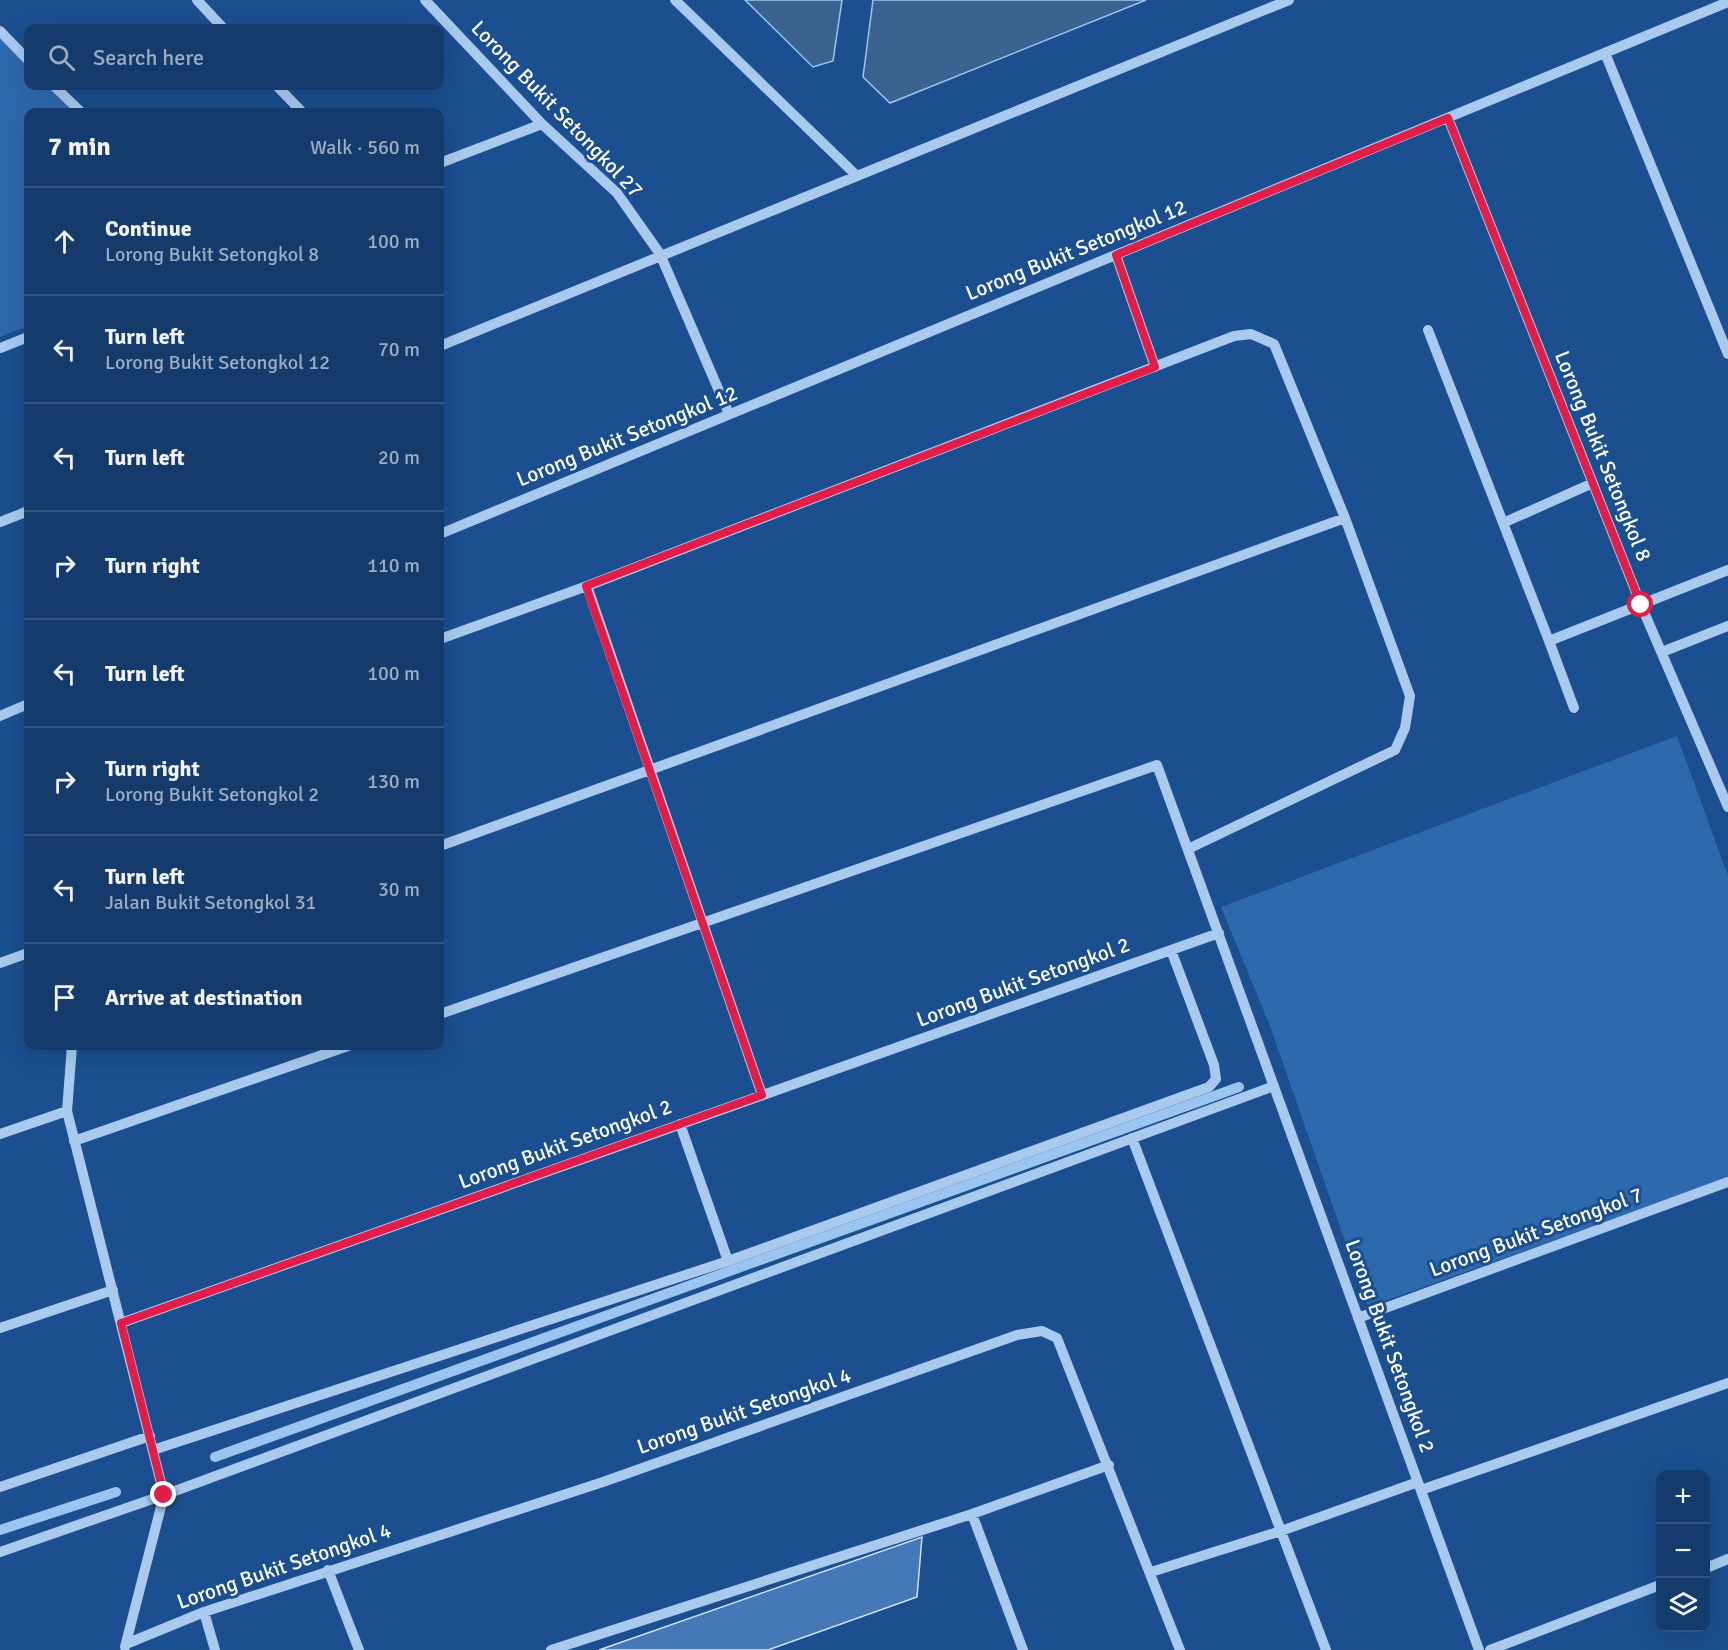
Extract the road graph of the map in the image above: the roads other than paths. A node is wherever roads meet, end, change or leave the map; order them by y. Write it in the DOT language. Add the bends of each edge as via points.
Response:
graph roads {
  1 [pos="197,0"];
  2 [pos="425,0"];
  3 [pos="675,0"];
  4 [pos="1289,0"];
  5 [pos="1728,2"];
  6 [pos="220,24"];
  7 [pos="0,31"];
  8 [pos="1605,52"];
  9 [pos="24,56"];
  10 [pos="58,90"];
  11 [pos="281,90"];
  12 [pos="77,108"];
  13 [pos="298,108"];
  14 [pos="1448,118"];
  15 [pos="542,124"];
  16 [pos="444,161"];
  17 [pos="856,174"];
  18 [pos="660,254"];
  19 [pos="1116,255"];
  20 [pos="1428,330"];
  21 [pos="24,339"];
  22 [pos="444,344"];
  23 [pos="0,348"];
  24 [pos="1728,354"];
  25 [pos="1155,367"];
  26 [pos="729,414"];
  27 [pos="1593,483"];
  28 [pos="24,513"];
  29 [pos="1345,518"];
  30 [pos="0,522"];
  31 [pos="1503,523"];
  32 [pos="444,532"];
  33 [pos="1728,570"];
  34 [pos="586,586"];
  35 [pos="1641,605"];
  36 [pos="1728,626"];
  37 [pos="444,638"];
  38 [pos="1549,642"];
  39 [pos="1662,652"];
  40 [pos="24,706"];
  41 [pos="1574,708"];
  42 [pos="0,716"];
  43 [pos="650,771"];
  44 [pos="1728,807"];
  45 [pos="444,845"];
  46 [pos="1188,849"];
  47 [pos="702,922"];
  48 [pos="1218,933"];
  49 [pos="1171,950"];
  50 [pos="24,954"];
  51 [pos="0,963"];
  52 [pos="444,1013"];
  53 [pos="72,1050"];
  54 [pos="336,1050"];
  55 [pos="1275,1086"];
  56 [pos="762,1095"];
  57 [pos="67,1111"];
  58 [pos="680,1124"];
  59 [pos="0,1134"];
  60 [pos="1132,1138"];
  61 [pos="74,1141"];
  62 [pos="1728,1182"];
  63 [pos="728,1261"];
  64 [pos="113,1290"];
  65 [pos="1358,1318"];
  66 [pos="121,1323"];
  67 [pos="0,1328"];
  68 [pos="1728,1383"];
  69 [pos="150,1436"];
  70 [pos="153,1450"];
  71 [pos="1109,1465"];
  72 [pos="1419,1486"];
  73 [pos="0,1487"];
  74 [pos="164,1495"];
  75 [pos="972,1514"];
  76 [pos="1281,1531"];
  77 [pos="0,1552"];
  78 [pos="1728,1559"];
  79 [pos="1710,1566"];
  80 [pos="328,1570"];
  81 [pos="1151,1572"];
  82 [pos="1656,1587"];
  83 [pos="204,1612"];
  84 [pos="125,1647"];
  85 [pos="215,1650"];
  86 [pos="359,1650"];
  87 [pos="551,1650"];
  88 [pos="1023,1650"];
  89 [pos="1180,1650"];
  90 [pos="1326,1650"];
  91 [pos="1479,1650"];
  92 [pos="1490,1650"];
  1 -- 6 [label="street"];
  2 -- 15 [label="street, Lorong Bukit Setongkol 27"];
  3 -- 17 [label="street"];
  4 -- 17 [label="street"];
  5 -- 8 [label="street, Lorong Bukit Setongkol 12"];
  7 -- 9 [label="street"];
  8 -- 14 [label="street, Lorong Bukit Setongkol 12"];
  8 -- 24 [label="street"];
  10 -- 12 [label="street"];
  11 -- 13 [label="street"];
  14 -- 19 [label="street, Lorong Bukit Setongkol 12"];
  14 -- 27 [label="street, Lorong Bukit Setongkol 8"];
  15 -- 16 [label="street"];
  15 -- 18 [label="street, Lorong Bukit Setongkol 27" via="617,193"];
  17 -- 18 [label="street"];
  18 -- 22 [label="street"];
  18 -- 26 [label="street, Lorong Bukit Setongkol 27"];
  19 -- 25 [label="street"];
  19 -- 26 [label="street, Lorong Bukit Setongkol 12"];
  20 -- 31 [label="street"];
  21 -- 23 [label="street"];
  25 -- 29 [label="street" via="1234,336 1251,334 1274,344"];
  25 -- 34 [label="street"];
  26 -- 32 [label="street, Lorong Bukit Setongkol 12"];
  27 -- 31 [label="street"];
  27 -- 35 [label="street, Lorong Bukit Setongkol 8"];
  28 -- 30 [label="street"];
  29 -- 43 [label="street"];
  29 -- 46 [label="street" via="1410,696 1405,728 1395,750"];
  31 -- 38 [label="street"];
  33 -- 35 [label="street"];
  34 -- 37 [label="street"];
  34 -- 43 [label="street"];
  35 -- 38 [label="street"];
  35 -- 39 [label="street, Lorong Bukit Setongkol 8"];
  36 -- 39 [label="street"];
  38 -- 41 [label="street"];
  39 -- 44 [label="street, Lorong Bukit Setongkol 8"];
  40 -- 42 [label="street"];
  43 -- 45 [label="street"];
  43 -- 47 [label="street"];
  46 -- 47 [label="street" via="1157,765"];
  46 -- 48 [label="street"];
  47 -- 52 [label="street"];
  47 -- 56 [label="street"];
  48 -- 49 [label="street, Lorong Bukit Setongkol 2"];
  48 -- 55 [label="street, Lorong Bukit Setongkol 2"];
  49 -- 56 [label="street, Lorong Bukit Setongkol 2"];
  49 -- 63 [label="street" via="1214,1065 1216,1078 1209,1087"];
  50 -- 51 [label="street"];
  53 -- 57 [label="street"];
  54 -- 61 [label="street"];
  55 -- 60 [label="street"];
  55 -- 65 [label="street, Lorong Bukit Setongkol 2"];
  56 -- 58 [label="street, Lorong Bukit Setongkol 2"];
  57 -- 59 [label="street"];
  57 -- 61 [label="street"];
  58 -- 63 [label="street"];
  58 -- 66 [label="street, Lorong Bukit Setongkol 2"];
  60 -- 74 [label="street"];
  60 -- 76 [label="street"];
  61 -- 64 [label="street"];
  62 -- 65 [label="street, Lorong Bukit Setongkol 7"];
  63 -- 70 [label="street"];
  64 -- 66 [label="street"];
  64 -- 67 [label="street"];
  65 -- 72 [label="street, Lorong Bukit Setongkol 2"];
  66 -- 69 [label="street"];
  68 -- 72 [label="street"];
  69 -- 70 [label="street"];
  69 -- 73 [label="street"];
  70 -- 74 [label="street"];
  71 -- 75 [label="street"];
  71 -- 80 [label="street, Lorong Bukit Setongkol 4" via="1057,1338 1042,1331 1017,1335 603,1482"];
  71 -- 81 [label="street, Lorong Bukit Setongkol 4"];
  72 -- 76 [label="street"];
  72 -- 91 [label="street, Lorong Bukit Setongkol 2"];
  74 -- 77 [label="street"];
  74 -- 84 [label="street"];
  75 -- 87 [label="street"];
  75 -- 88 [label="street"];
  76 -- 81 [label="street"];
  76 -- 90 [label="street"];
  78 -- 79 [label="street"];
  80 -- 83 [label="street, Lorong Bukit Setongkol 4"];
  80 -- 86 [label="street"];
  81 -- 89 [label="street, Lorong Bukit Setongkol 4"];
  82 -- 92 [label="street"];
  83 -- 84 [label="street, Lorong Bukit Setongkol 4"];
  83 -- 85 [label="street"];
}
